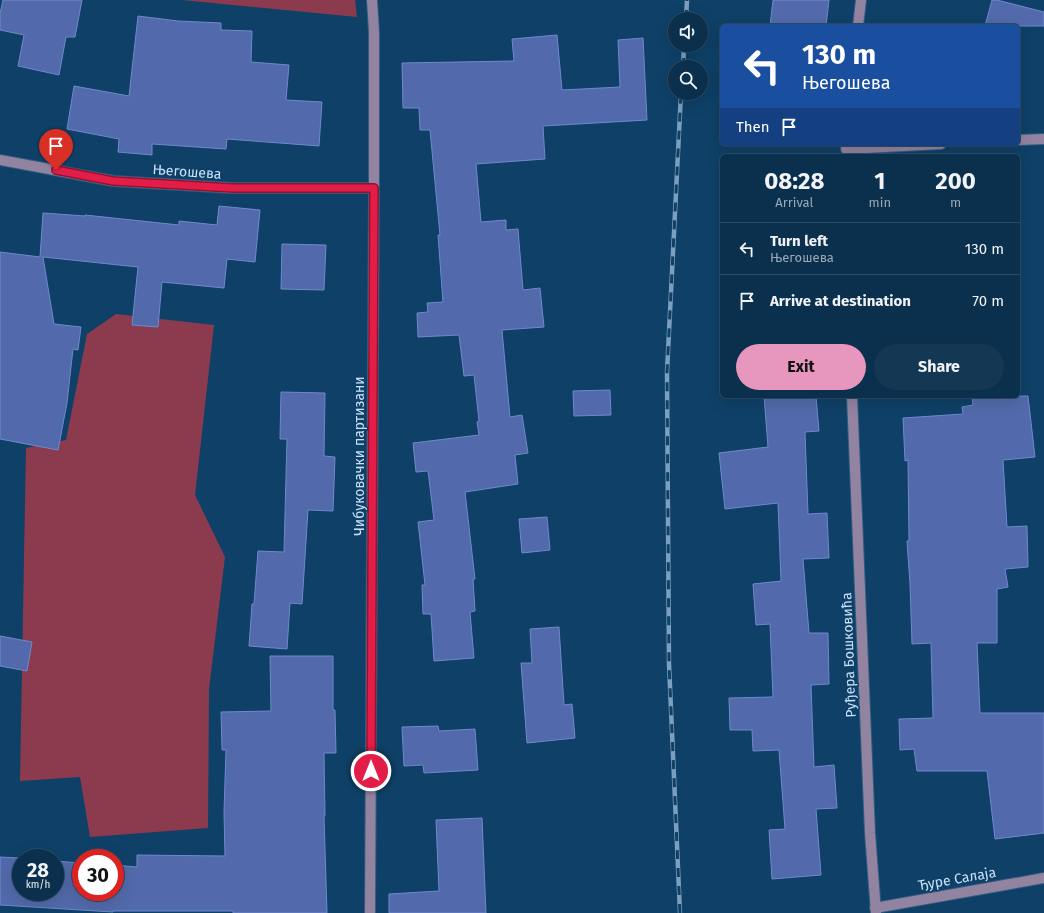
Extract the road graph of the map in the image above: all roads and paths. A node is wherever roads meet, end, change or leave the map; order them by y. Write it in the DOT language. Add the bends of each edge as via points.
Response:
graph roads {
  1 [pos="372,0"];
  2 [pos="861,0"];
  3 [pos="858,24"];
  4 [pos="1044,139"];
  5 [pos="1020,140"];
  6 [pos="909,146"];
  7 [pos="846,150"];
  8 [pos="0,160"];
  9 [pos="374,188"];
  10 [pos="852,398"];
  11 [pos="1044,878"];
  12 [pos="876,910"];
  13 [pos="370,913"];
  1 -- 9 [label="street, Чибуковачки партизани"];
  2 -- 3 [label="street"];
  4 -- 5 [label="street"];
  6 -- 7 [label="street"];
  8 -- 9 [label="street, Његошева" via="113,181 232,188"];
  9 -- 13 [label="street, Чибуковачки партизани"];
  10 -- 12 [label="street, Руђера Бошковића" via="870,833"];
  11 -- 12 [label="street, Ђуре Салаја"];
}
